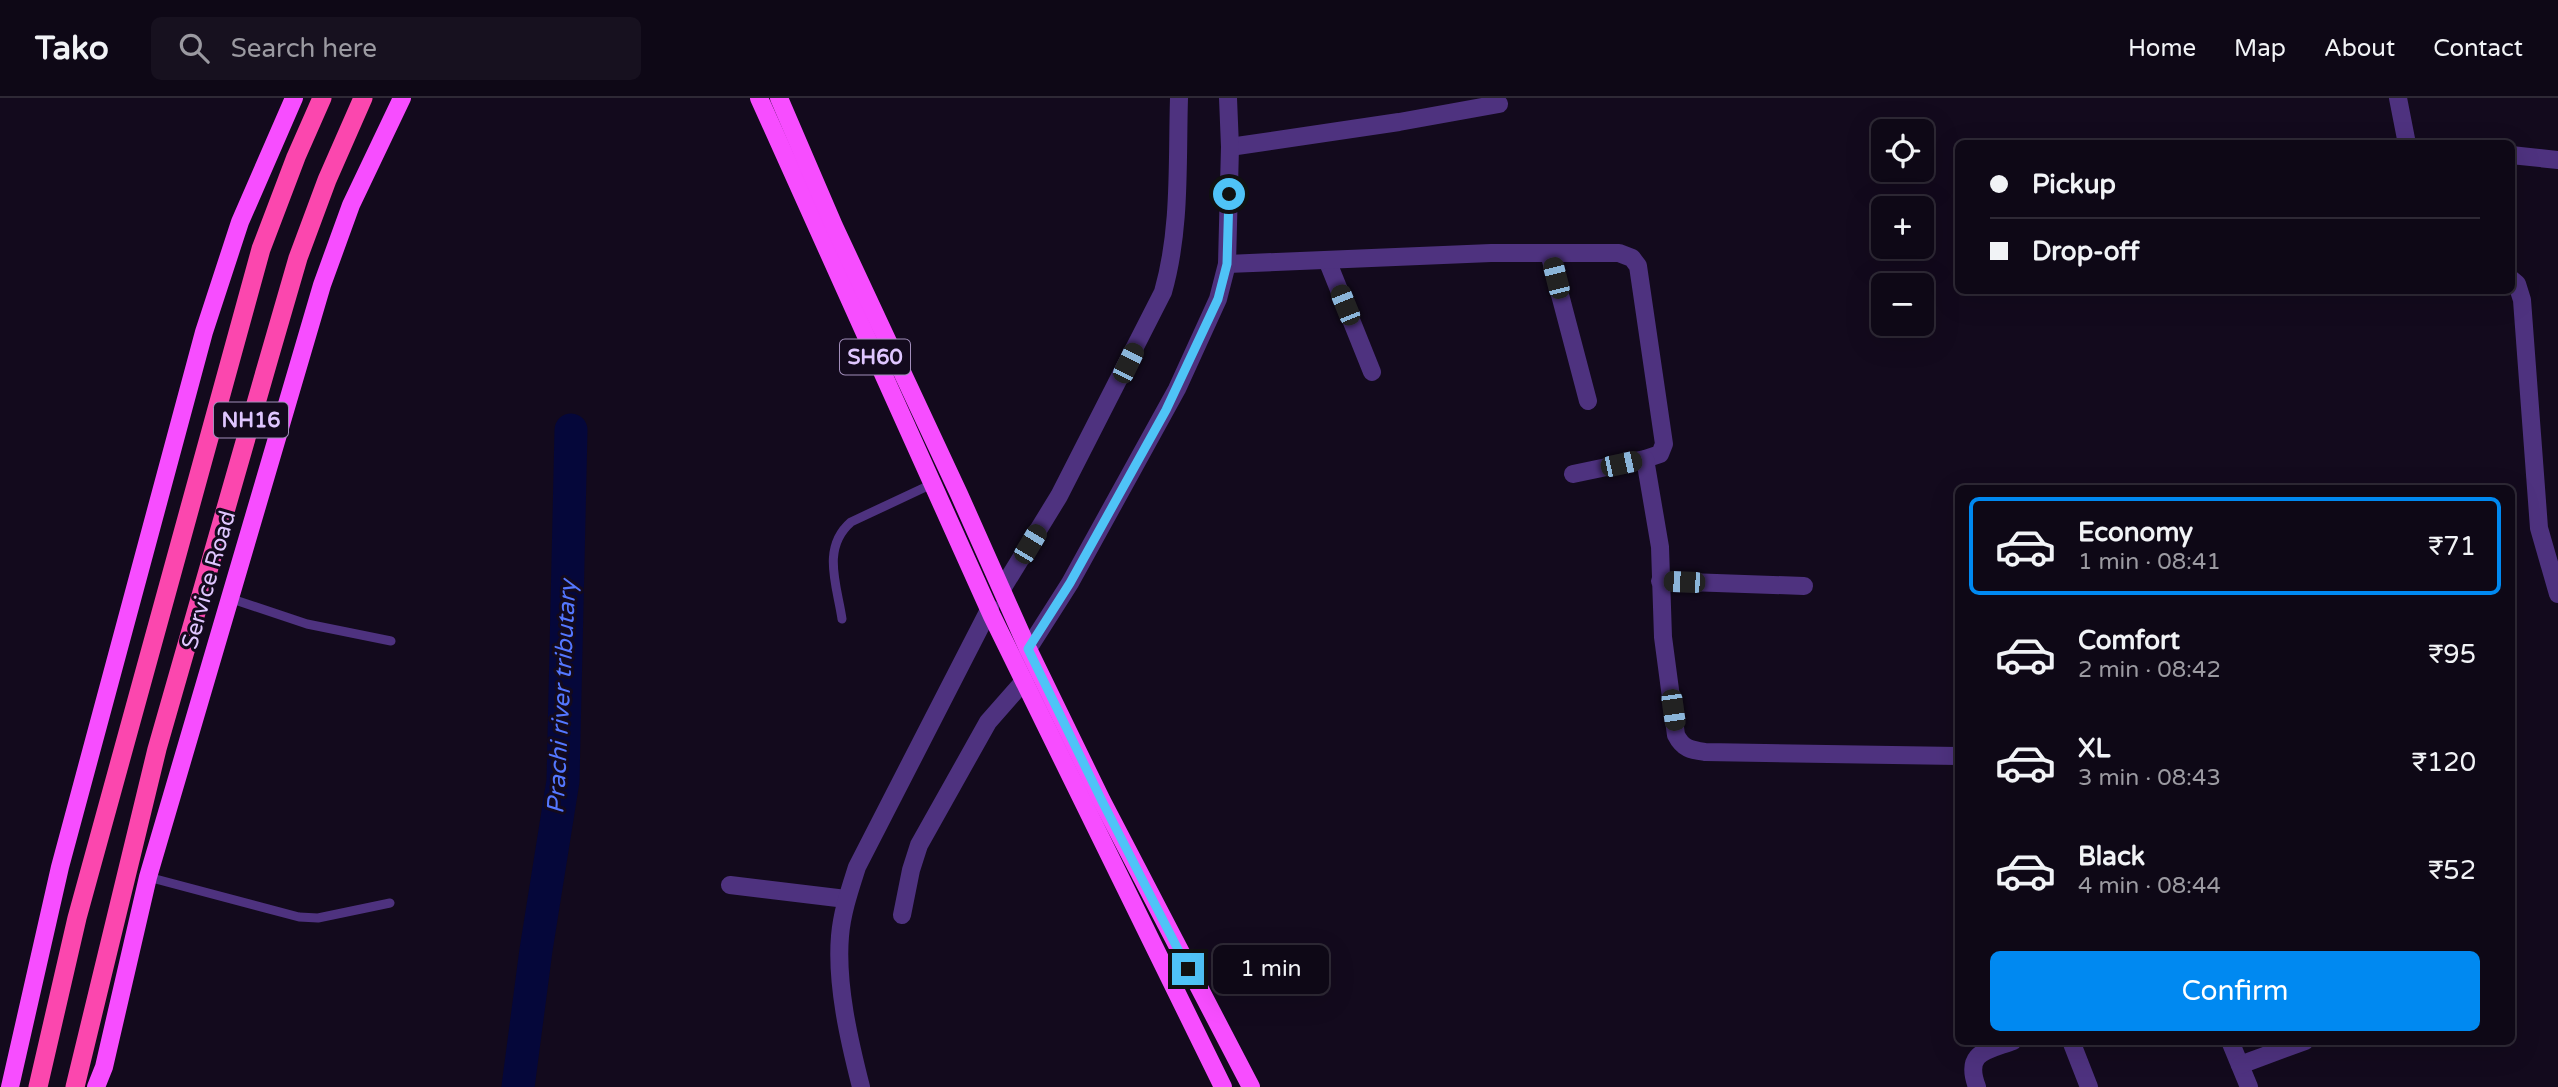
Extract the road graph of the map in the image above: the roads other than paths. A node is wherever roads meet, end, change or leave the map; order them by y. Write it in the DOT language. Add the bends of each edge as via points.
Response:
graph roads {
  1 [pos="294,98"];
  2 [pos="322,98"];
  3 [pos="363,98"];
  4 [pos="402,98"];
  5 [pos="760,98"];
  6 [pos="779,98"];
  7 [pos="1179,98"];
  8 [pos="1228,98"];
  9 [pos="2398,98"];
  10 [pos="1499,104"];
  11 [pos="2406,140"];
  12 [pos="1230,147"];
  13 [pos="2515,155"];
  14 [pos="2558,160"];
  15 [pos="1549,253"];
  16 [pos="1327,260"];
  17 [pos="1227,264"];
  18 [pos="2515,283"];
  19 [pos="1372,372"];
  20 [pos="1588,401"];
  21 [pos="1646,459"];
  22 [pos="1573,474"];
  23 [pos="932,484"];
  24 [pos="1660,581"];
  25 [pos="1804,586"];
  26 [pos="1003,593"];
  27 [pos="2558,594"];
  28 [pos="229,598"];
  29 [pos="991,612"];
  30 [pos="842,619"];
  31 [pos="391,641"];
  32 [pos="1022,649"];
  33 [pos="1025,680"];
  34 [pos="1955,756"];
  35 [pos="148,877"];
  36 [pos="730,885"];
  37 [pos="846,898"];
  38 [pos="390,902"];
  39 [pos="902,915"];
  40 [pos="2002,1045"];
  41 [pos="2072,1045"];
  42 [pos="2232,1045"];
  43 [pos="2294,1045"];
  44 [pos="2239,1065"];
  45 [pos="10,1087"];
  46 [pos="38,1087"];
  47 [pos="75,1087"];
  48 [pos="96,1087"];
  49 [pos="861,1087"];
  50 [pos="1223,1087"];
  51 [pos="1251,1087"];
  52 [pos="1978,1087"];
  53 [pos="2089,1087"];
  54 [pos="2249,1087"];
  1 -- 45 [label="main road" via="240,222 204,332 60,867"];
  2 -- 46 [label="highway, NH16" via="261,248 77,918"];
  3 -- 47 [label="highway, NH16" via="298,258 156,749"];
  4 -- 28 [label="main road, Service Road" via="351,205 322,285"];
  5 -- 23 [label="main road, SH60"];
  6 -- 26 [label="main road, SH60"];
  7 -- 26 [label="street" via="1175,237 1163,292 1059,496"];
  8 -- 12 [label="street"];
  9 -- 11 [label="street"];
  10 -- 12 [label="street"];
  12 -- 17 [label="street"];
  13 -- 14 [label="street"];
  15 -- 16 [label="street"];
  15 -- 20 [label="street"];
  15 -- 21 [label="street" via="1619,253 1639,266 1664,444 1660,454"];
  16 -- 17 [label="street"];
  16 -- 19 [label="street"];
  17 -- 32 [label="street" via="1218,299 1177,388 1070,583"];
  18 -- 27 [label="street" via="2522,300 2539,528"];
  21 -- 22 [label="street"];
  21 -- 24 [label="street" via="1660,547"];
  23 -- 29 [label="main road, SH60"];
  23 -- 30 [label="lane" via="841,531 832,556"];
  24 -- 25 [label="street"];
  24 -- 34 [label="street" via="1663,637 1681,745 1705,752"];
  26 -- 32 [label="main road, SH60"];
  28 -- 31 [label="lane" via="307,624"];
  28 -- 35 [label="main road, Service Road"];
  29 -- 32 [label="main road, SH60"];
  29 -- 37 [label="street" via="857,867"];
  32 -- 33 [label="main road, SH60"];
  32 -- 51 [label="main road, SH60"];
  33 -- 39 [label="street" via="988,722 919,845"];
  33 -- 50 [label="main road, SH60"];
  35 -- 38 [label="lane" via="299,917 318,918"];
  35 -- 48 [label="main road, Service Road"];
  36 -- 37 [label="street"];
  37 -- 49 [label="street" via="840,937 842,990"];
  40 -- 52 [label="street" via="1974,1060"];
  41 -- 53 [label="street"];
  42 -- 44 [label="street"];
  43 -- 44 [label="street"];
  44 -- 54 [label="street"];
}
